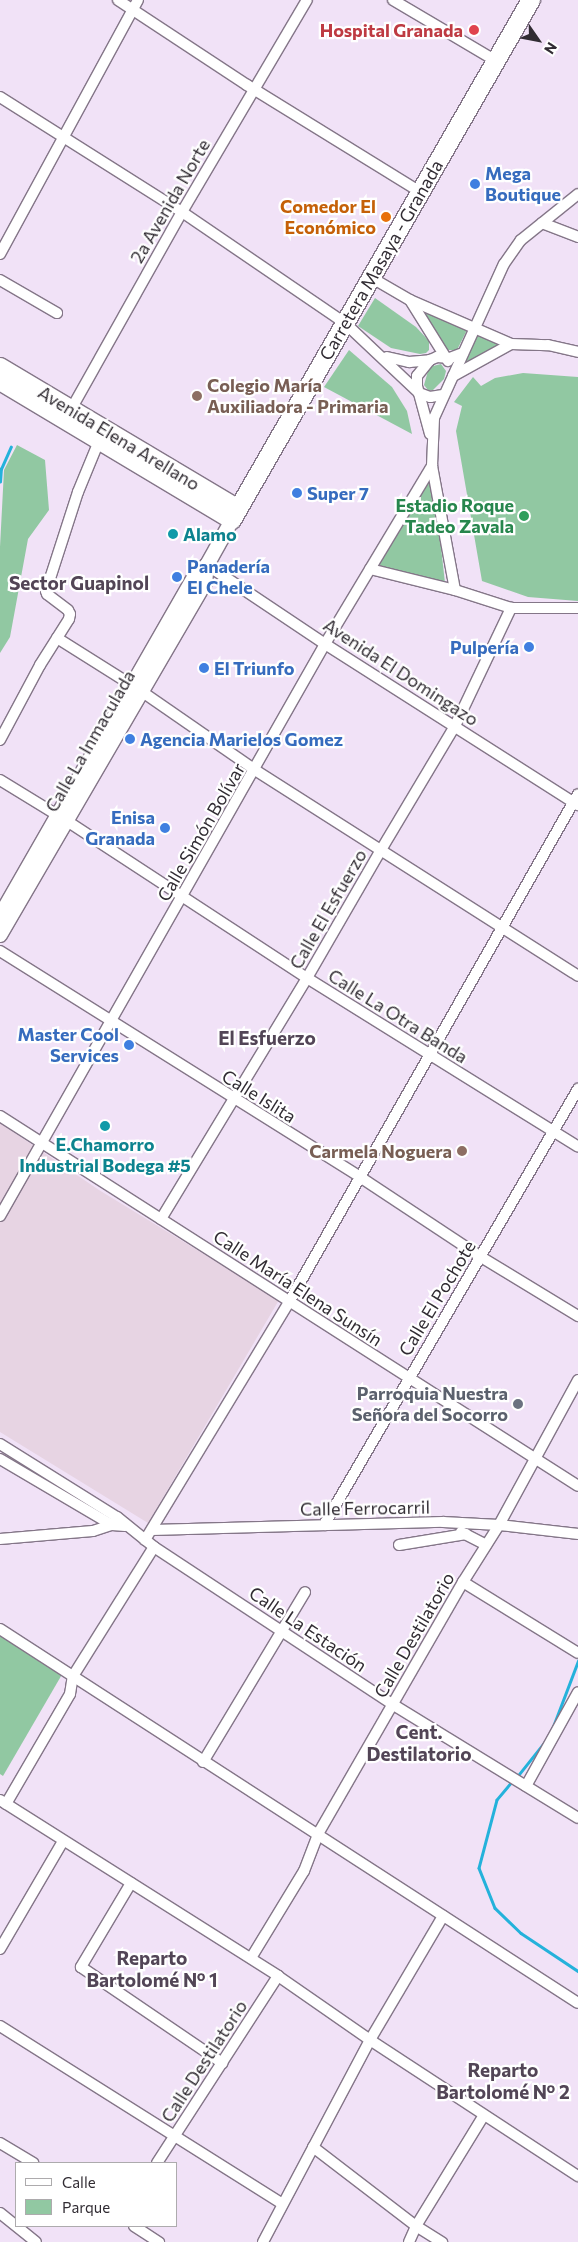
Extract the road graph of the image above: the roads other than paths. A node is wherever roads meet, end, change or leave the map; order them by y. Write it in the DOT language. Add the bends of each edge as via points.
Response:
graph roads {
  1 [pos="118,0"];
  2 [pos="307,0"];
  3 [pos="393,0"];
  4 [pos="531,0"];
  5 [pos="135,4"];
  6 [pos="496,61"];
  7 [pos="254,90"];
  8 [pos="0,97"];
  9 [pos="65,138"];
  10 [pos="420,192"];
  11 [pos="578,194"];
  12 [pos="182,212"];
  13 [pos="542,223"];
  14 [pos="578,237"];
  15 [pos="0,254"];
  16 [pos="372,278"];
  17 [pos="0,280"];
  18 [pos="410,300"];
  19 [pos="57,313"];
  20 [pos="346,324"];
  21 [pos="475,328"];
  22 [pos="511,344"];
  23 [pos="578,352"];
  24 [pos="463,353"];
  25 [pos="381,355"];
  26 [pos="446,358"];
  27 [pos="430,360"];
  28 [pos="4,376"];
  29 [pos="452,376"];
  30 [pos="419,393"];
  31 [pos="443,395"];
  32 [pos="68,415"];
  33 [pos="100,441"];
  34 [pos="432,442"];
  35 [pos="134,454"];
  36 [pos="432,466"];
  37 [pos="235,515"];
  38 [pos="207,565"];
  39 [pos="370,569"];
  40 [pos="455,590"];
  41 [pos="511,608"];
  42 [pos="578,608"];
  43 [pos="57,638"];
  44 [pos="326,644"];
  45 [pos="137,688"];
  46 [pos="455,726"];
  47 [pos="0,740"];
  48 [pos="255,770"];
  49 [pos="0,780"];
  50 [pos="576,800"];
  51 [pos="62,818"];
  52 [pos="381,850"];
  53 [pos="183,897"];
  54 [pos="6,911"];
  55 [pos="503,928"];
  56 [pos="0,935"];
  57 [pos="0,951"];
  58 [pos="578,976"];
  59 [pos="307,978"];
  60 [pos="110,1022"];
  61 [pos="429,1055"];
  62 [pos="578,1089"];
  63 [pos="234,1100"];
  64 [pos="0,1116"];
  65 [pos="554,1131"];
  66 [pos="40,1142"];
  67 [pos="578,1147"];
  68 [pos="360,1177"];
  69 [pos="0,1216"];
  70 [pos="161,1219"];
  71 [pos="481,1257"];
  72 [pos="290,1302"];
  73 [pos="578,1316"];
  74 [pos="408,1377"];
  75 [pos="578,1380"];
  76 [pos="0,1444"];
  77 [pos="0,1459"];
  78 [pos="533,1459"];
  79 [pos="34,1464"];
  80 [pos="27,1475"];
  81 [pos="578,1486"];
  82 [pos="115,1521"];
  83 [pos="443,1522"];
  84 [pos="324,1524"];
  85 [pos="499,1524"];
  86 [pos="152,1530"];
  87 [pos="466,1534"];
  88 [pos="578,1534"];
  89 [pos="0,1539"];
  90 [pos="145,1540"];
  91 [pos="399,1545"];
  92 [pos="486,1545"];
  93 [pos="154,1548"];
  94 [pos="463,1582"];
  95 [pos="304,1592"];
  96 [pos="0,1630"];
  97 [pos="283,1631"];
  98 [pos="578,1653"];
  99 [pos="73,1676"];
  100 [pos="578,1692"];
  101 [pos="392,1704"];
  102 [pos="203,1762"];
  103 [pos="525,1785"];
  104 [pos="3,1802"];
  105 [pos="578,1818"];
  106 [pos="318,1834"];
  107 [pos="63,1841"];
  108 [pos="131,1883"];
  109 [pos="443,1916"];
  110 [pos="0,1949"];
  111 [pos="251,1958"];
  112 [pos="278,1976"];
  113 [pos="578,2003"];
  114 [pos="0,2026"];
  115 [pos="370,2040"];
  116 [pos="222,2063"];
  117 [pos="484,2115"];
  118 [pos="175,2135"];
  119 [pos="0,2143"];
  120 [pos="313,2147"];
  121 [pos="31,2162"];
  122 [pos="158,2162"];
  123 [pos="578,2176"];
  124 [pos="283,2204"];
  125 [pos="0,2213"];
  126 [pos="15,2225"];
  127 [pos="416,2226"];
  128 [pos="17,2227"];
  129 [pos="136,2227"];
  130 [pos="36,2242"];
  131 [pos="159,2242"];
  132 [pos="263,2242"];
  133 [pos="409,2242"];
  134 [pos="442,2242"];
  1 -- 5 [label="street"];
  2 -- 7 [label="street, 2a Avenida Norte"];
  3 -- 6 [label="street"];
  4 -- 6 [label="highway, Carretera Masaya - Granada"];
  5 -- 7 [label="street"];
  5 -- 9 [label="street"];
  6 -- 10 [label="highway, Carretera Masaya - Granada"];
  7 -- 10 [label="street"];
  7 -- 12 [label="street, 2a Avenida Norte"];
  8 -- 9 [label="street"];
  9 -- 12 [label="street"];
  9 -- 15 [label="street"];
  10 -- 16 [label="highway, Carretera Masaya - Granada"];
  11 -- 13 [label="street"];
  12 -- 20 [label="street"];
  12 -- 32 [label="street, 2a Avenida Norte"];
  13 -- 14 [label="street"];
  13 -- 21 [label="street" via="521,240 504,264"];
  16 -- 18 [label="street"];
  16 -- 20 [label="highway, Carretera Masaya - Granada"];
  17 -- 19 [label="street"];
  18 -- 21 [label="street"];
  18 -- 26 [label="street"];
  20 -- 25 [label="street"];
  20 -- 37 [label="highway, Carretera Masaya - Granada"];
  21 -- 22 [label="street"];
  21 -- 24 [label="street"];
  22 -- 23 [label="street" via="548,345"];
  22 -- 29 [label="street"];
  24 -- 26 [label="street"];
  24 -- 29 [label="street"];
  25 -- 27 [label="street" via="409,362"];
  25 -- 30 [label="street"];
  26 -- 27 [label="street"];
  26 -- 29 [label="street" via="452,367"];
  27 -- 30 [label="street" via="418,376"];
  28 -- 32 [label="highway, Avenida Elena Arellano"];
  29 -- 31 [label="street"];
  30 -- 31 [label="street" via="430,397"];
  30 -- 34 [label="street"];
  31 -- 34 [label="street" via="434,418"];
  32 -- 33 [label="highway, Avenida Elena Arellano"];
  32 -- 35 [label="highway, Avenida Elena Arellano"];
  33 -- 35 [label="highway, Avenida Elena Arellano"];
  33 -- 43 [label="street" via="78,492 46,590 70,614"];
  34 -- 36 [label="street"];
  35 -- 37 [label="highway, Avenida Elena Arellano"];
  36 -- 39 [label="street, Calle Simón Bolívar"];
  36 -- 40 [label="street"];
  37 -- 38 [label="main road, Calle La Inmaculada"];
  38 -- 44 [label="street, Avenida El Domingazo"];
  38 -- 45 [label="main road, Calle La Inmaculada" via="205,583"];
  39 -- 40 [label="street"];
  39 -- 44 [label="street, Calle Simón Bolívar"];
  40 -- 41 [label="street"];
  41 -- 42 [label="street"];
  41 -- 46 [label="street, Calle El Esfuerzo"];
  43 -- 45 [label="street"];
  43 -- 47 [label="street"];
  44 -- 46 [label="street, Avenida El Domingazo"];
  44 -- 48 [label="street, Calle Simón Bolívar"];
  45 -- 48 [label="street"];
  45 -- 51 [label="main road, Calle La Inmaculada"];
  46 -- 50 [label="street, Avenida El Domingazo"];
  46 -- 52 [label="street, Calle El Esfuerzo"];
  48 -- 52 [label="street"];
  48 -- 53 [label="street, Calle Simón Bolívar"];
  49 -- 51 [label="street, Calle La Otra Banda"];
  50 -- 55 [label="street"];
  51 -- 53 [label="street, Calle La Otra Banda"];
  51 -- 54 [label="main road, Calle La Inmaculada"];
  52 -- 55 [label="street"];
  52 -- 59 [label="street, Calle El Esfuerzo"];
  53 -- 59 [label="street, Calle La Otra Banda"];
  53 -- 60 [label="street, Calle Simón Bolívar"];
  54 -- 56 [label="main road, Calle La Inmaculada"];
  55 -- 58 [label="street"];
  55 -- 61 [label="street"];
  57 -- 60 [label="street, Calle Islita"];
  59 -- 61 [label="street, Calle La Otra Banda"];
  59 -- 63 [label="street, Calle El Esfuerzo"];
  60 -- 63 [label="street, Calle Islita"];
  60 -- 66 [label="street, Calle Simón Bolívar"];
  61 -- 65 [label="street, Calle La Otra Banda"];
  61 -- 68 [label="street"];
  62 -- 65 [label="street, Calle El Pochote"];
  63 -- 68 [label="street, Calle Islita"];
  63 -- 70 [label="street, Calle El Esfuerzo"];
  64 -- 66 [label="street, Calle María Elena Sunsín"];
  65 -- 67 [label="street, Calle La Otra Banda"];
  65 -- 71 [label="street, Calle El Pochote"];
  66 -- 69 [label="street, Calle Simón Bolívar"];
  66 -- 70 [label="street, Calle María Elena Sunsín"];
  68 -- 71 [label="street, Calle Islita"];
  68 -- 72 [label="street"];
  70 -- 72 [label="street, Calle María Elena Sunsín"];
  71 -- 73 [label="street, Calle Islita"];
  71 -- 74 [label="street, Calle El Pochote"];
  72 -- 74 [label="street, Calle María Elena Sunsín"];
  72 -- 86 [label="street"];
  74 -- 78 [label="street, Calle María Elena Sunsín"];
  74 -- 84 [label="street, Calle El Pochote"];
  75 -- 78 [label="street, Calle Destilatorio"];
  76 -- 79 [label="street, Calle La Estación"];
  77 -- 80 [label="street, Calle La Estación"];
  78 -- 81 [label="street, Calle María Elena Sunsín"];
  78 -- 85 [label="street, Calle Destilatorio"];
  79 -- 80 [label="street"];
  79 -- 82 [label="street, Calle La Estación"];
  80 -- 82 [label="street, Calle La Estación"];
  82 -- 89 [label="street" via="93,1531"];
  82 -- 90 [label="street, Calle La Estación"];
  83 -- 84 [label="street, Calle Ferrocarril"];
  83 -- 85 [label="street, Calle Ferrocarril"];
  83 -- 87 [label="street"];
  84 -- 86 [label="street, Calle Ferrocarril"];
  85 -- 88 [label="street, Calle Ferrocarril"];
  85 -- 92 [label="street, Calle Destilatorio"];
  86 -- 90 [label="street"];
  87 -- 91 [label="street"];
  87 -- 92 [label="street"];
  90 -- 93 [label="street, Calle La Estación"];
  92 -- 94 [label="street, Calle Destilatorio"];
  93 -- 97 [label="street, Calle La Estación"];
  93 -- 99 [label="street"];
  94 -- 98 [label="street"];
  94 -- 101 [label="street, Calle Destilatorio"];
  95 -- 97 [label="street"];
  96 -- 99 [label="street"];
  97 -- 101 [label="street, Calle La Estación"];
  97 -- 102 [label="street"];
  99 -- 102 [label="street"];
  99 -- 104 [label="street" via="70,1694"];
  100 -- 103 [label="street"];
  101 -- 103 [label="street, Calle La Estación"];
  101 -- 106 [label="street, Calle Destilatorio"];
  102 -- 106 [label="street"];
  103 -- 105 [label="street, Calle La Estación"];
  104 -- 107 [label="street"];
  106 -- 109 [label="street"];
  106 -- 111 [label="street, Calle Destilatorio" via="304,1871"];
  107 -- 108 [label="street"];
  107 -- 110 [label="street"];
  108 -- 111 [label="street"];
  108 -- 116 [label="street" via="81,1967"];
  109 -- 113 [label="street"];
  109 -- 115 [label="street"];
  111 -- 112 [label="street"];
  112 -- 115 [label="street"];
  112 -- 116 [label="street, Calle Destilatorio"];
  114 -- 118 [label="street"];
  115 -- 117 [label="street"];
  115 -- 120 [label="street"];
  116 -- 118 [label="street, Calle Destilatorio"];
  117 -- 123 [label="street"];
  117 -- 127 [label="street"];
  118 -- 122 [label="street, Calle Destilatorio"];
  118 -- 124 [label="street"];
  119 -- 121 [label="street"];
  120 -- 124 [label="street"];
  120 -- 127 [label="street"];
  124 -- 132 [label="street"];
  125 -- 126 [label="street"];
  127 -- 133 [label="street"];
  127 -- 134 [label="street"];
  128 -- 130 [label="street"];
  129 -- 131 [label="street"];
}
